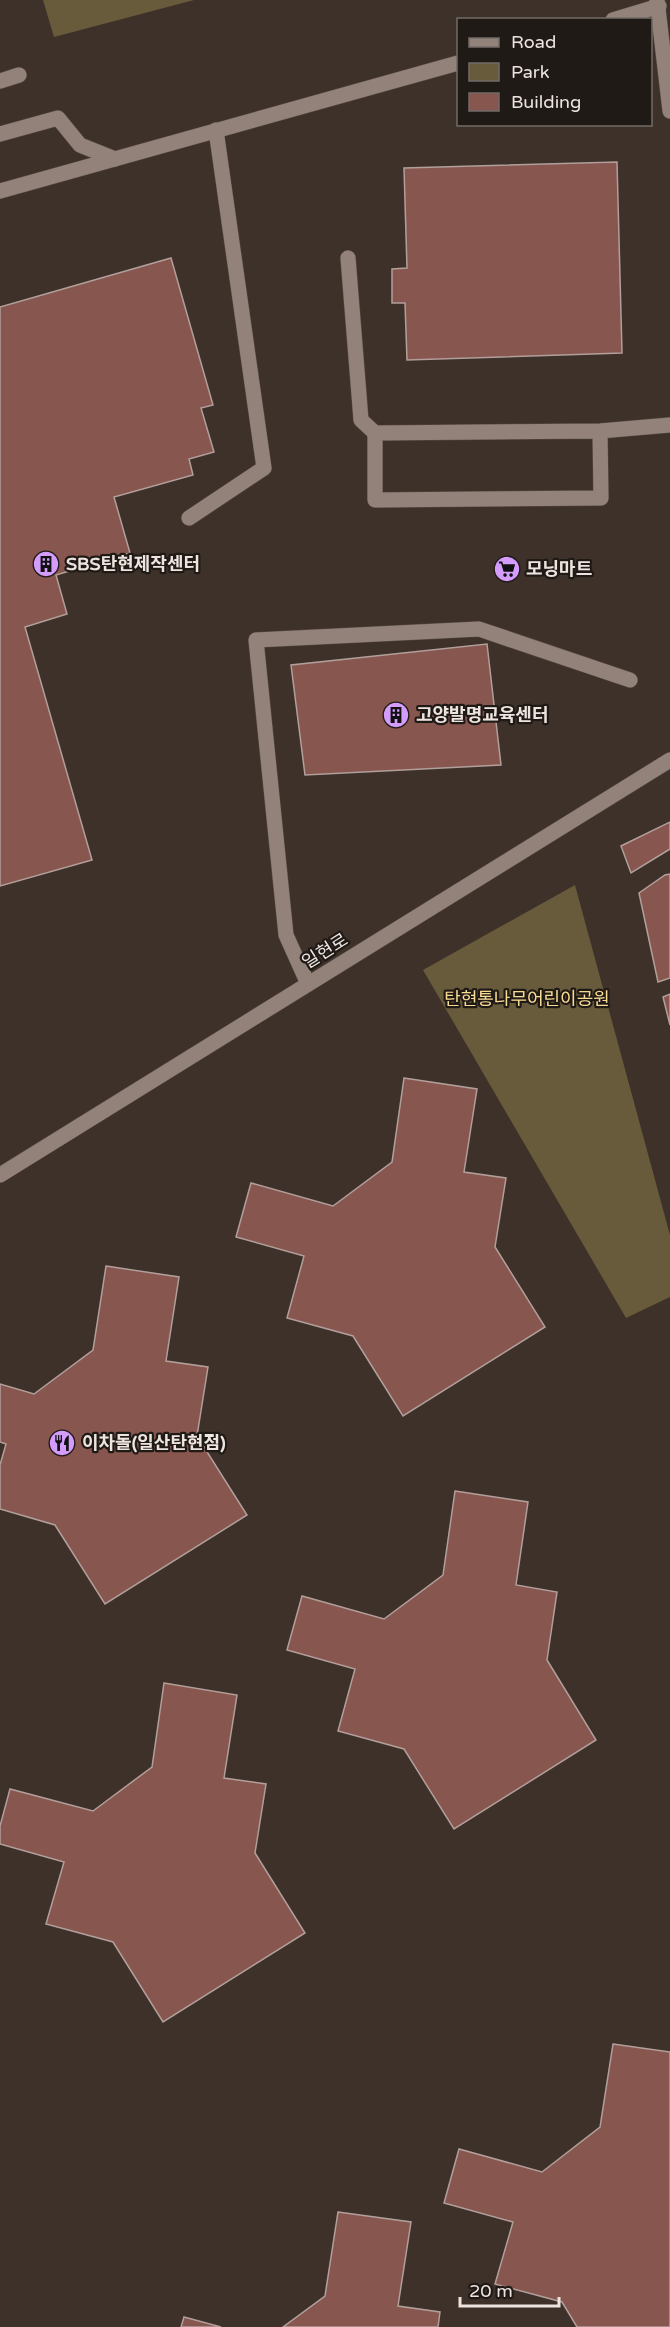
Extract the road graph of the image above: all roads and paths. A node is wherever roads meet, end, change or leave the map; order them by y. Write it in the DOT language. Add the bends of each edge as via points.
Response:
graph roads {
  1 [pos="658,3"];
  2 [pos="618,18"];
  3 [pos="457,64"];
  4 [pos="19,75"];
  5 [pos="0,81"];
  6 [pos="670,111"];
  7 [pos="216,130"];
  8 [pos="0,134"];
  9 [pos="115,159"];
  10 [pos="0,191"];
  11 [pos="348,258"];
  12 [pos="670,425"];
  13 [pos="600,431"];
  14 [pos="375,433"];
  15 [pos="189,518"];
  16 [pos="630,680"];
  17 [pos="670,760"];
  18 [pos="308,984"];
  19 [pos="0,1175"];
  1 -- 2 [label="street"];
  1 -- 6 [label="street"];
  3 -- 7 [label="street"];
  4 -- 5 [label="street"];
  7 -- 9 [label="street"];
  7 -- 15 [label="street" via="264,468"];
  8 -- 9 [label="street" via="58,118 80,145"];
  9 -- 10 [label="street"];
  11 -- 14 [label="street" via="361,420"];
  12 -- 13 [label="street"];
  13 -- 14 [label="street"];
  13 -- 14 [label="street" via="601,498 375,500"];
  16 -- 18 [label="street" via="479,629 256,640 286,935"];
  17 -- 18 [label="street, 일현로"];
  18 -- 19 [label="street, 일현로"];
}
